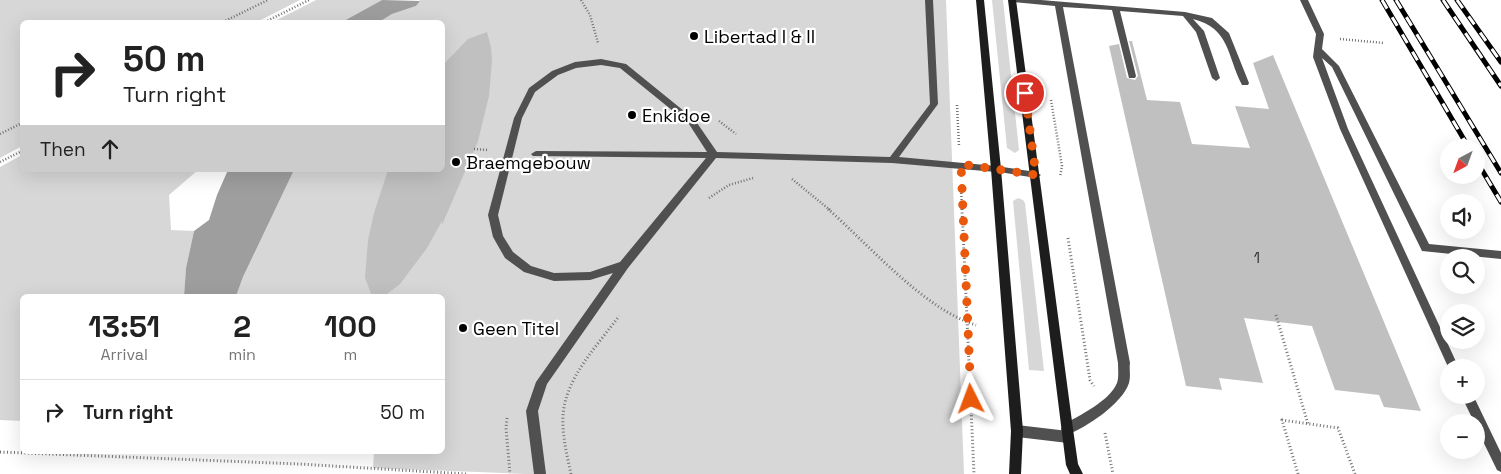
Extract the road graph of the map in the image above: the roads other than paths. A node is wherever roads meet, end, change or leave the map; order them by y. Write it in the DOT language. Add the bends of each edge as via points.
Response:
graph roads {
  1 [pos="929,0"];
  2 [pos="980,0"];
  3 [pos="1012,0"];
  4 [pos="1304,0"];
  5 [pos="1059,4"];
  6 [pos="1115,8"];
  7 [pos="1185,14"];
  8 [pos="1318,50"];
  9 [pos="1132,76"];
  10 [pos="1216,78"];
  11 [pos="1245,83"];
  12 [pos="536,154"];
  13 [pos="714,156"];
  14 [pos="892,160"];
  15 [pos="996,169"];
  16 [pos="1036,175"];
  17 [pos="1501,255"];
  18 [pos="624,265"];
  19 [pos="1450,359"];
  20 [pos="1471,404"];
  21 [pos="1016,431"];
  22 [pos="1068,433"];
  23 [pos="1501,466"];
  24 [pos="540,474"];
  25 [pos="1015,474"];
  26 [pos="1077,474"];
  1 -- 14 [label="street" via="934,104"];
  2 -- 15 [label="main road"];
  3 -- 5 [label="street"];
  3 -- 16 [label="main road"];
  4 -- 8 [label="street" via="1320,34"];
  5 -- 6 [label="street"];
  5 -- 22 [label="street" via="1124,363 1123,383 1116,394"];
  6 -- 7 [label="street"];
  6 -- 9 [label="street"];
  7 -- 10 [label="street" via="1200,31"];
  7 -- 11 [label="street" via="1209,20 1225,33"];
  8 -- 17 [label="street" via="1335,66 1426,248"];
  8 -- 19 [label="street" via="1317,57 1344,129"];
  12 -- 13 [label="street"];
  13 -- 14 [label="street"];
  13 -- 18 [label="street"];
  13 -- 18 [label="street" via="692,122 623,66 601,62 575,65 555,73 532,90 518,118 493,215 498,237 509,255 528,269 554,277 590,276"];
  14 -- 15 [label="street"];
  15 -- 16 [label="street"];
  15 -- 21 [label="main road"];
  16 -- 22 [label="main road"];
  18 -- 24 [label="street" via="542,382 532,411"];
  20 -- 23 [label="street"];
  21 -- 22 [label="street"];
  21 -- 25 [label="main road"];
  22 -- 26 [label="main road" via="1072,466"];
}
